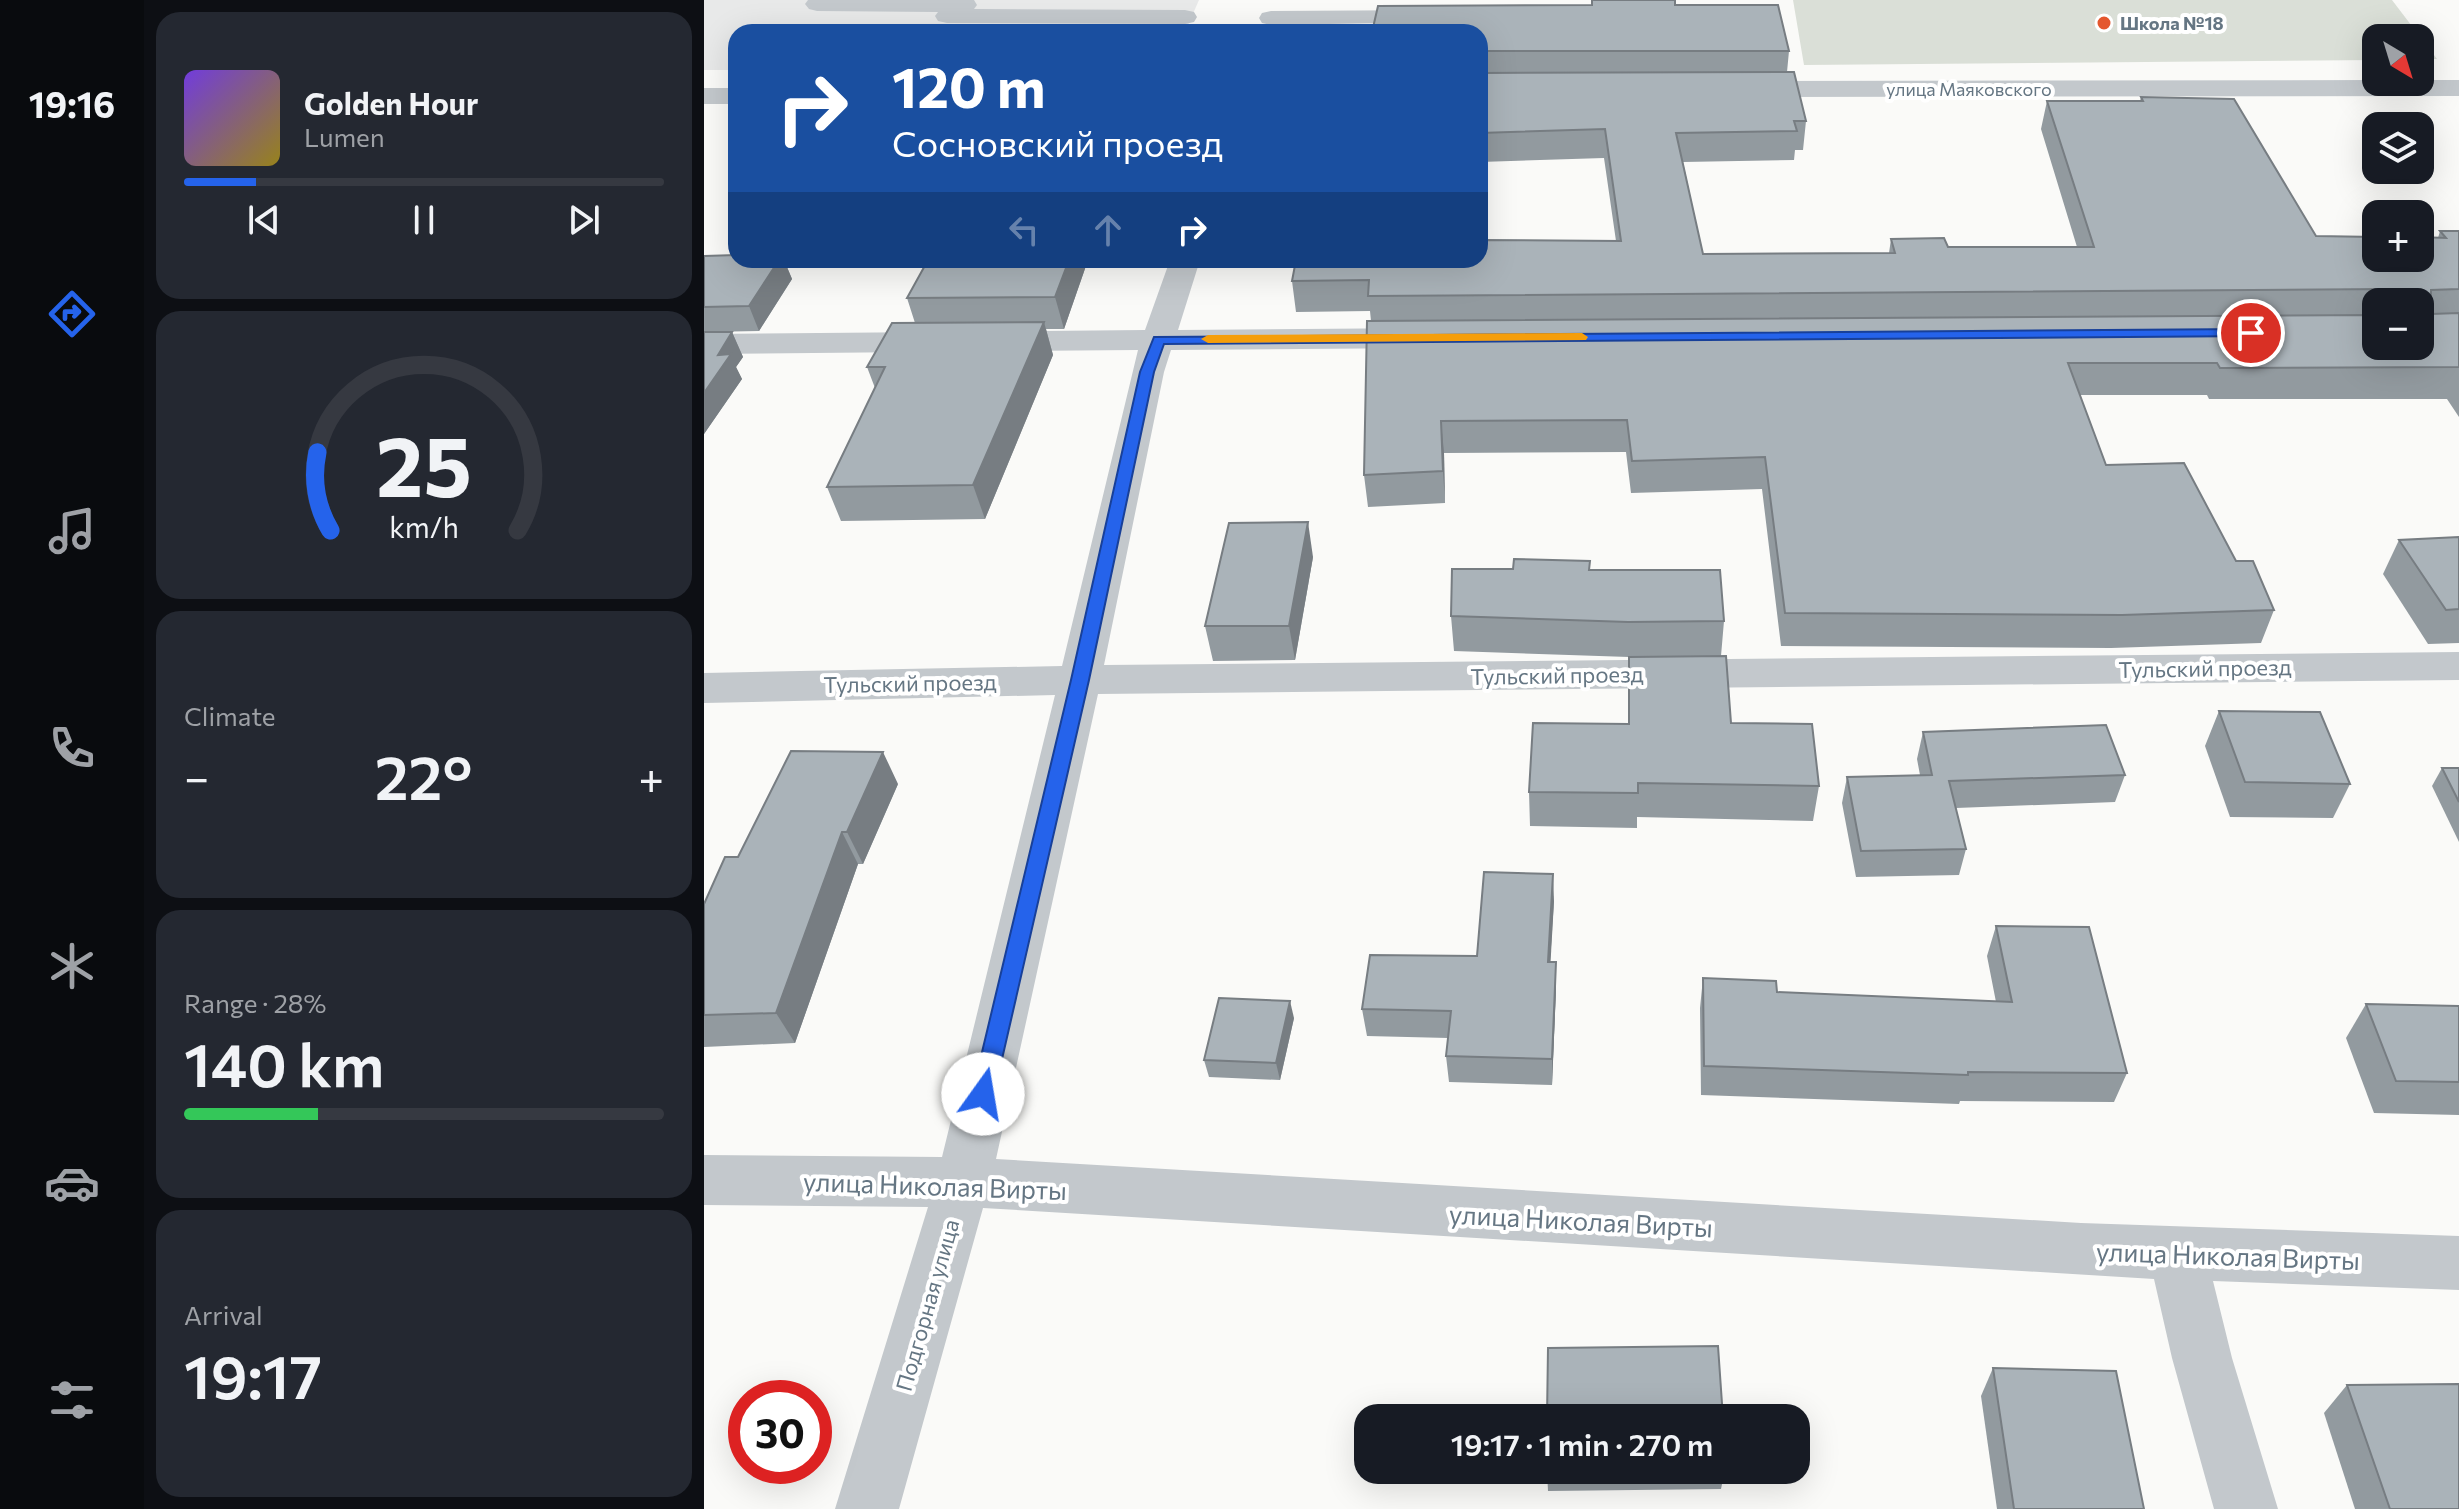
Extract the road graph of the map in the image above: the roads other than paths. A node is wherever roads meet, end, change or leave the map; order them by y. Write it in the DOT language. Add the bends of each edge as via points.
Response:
graph roads {
  1 [pos="820,0"];
  2 [pos="1185,17"];
  3 [pos="1270,17"];
  4 [pos="1462,17"];
  5 [pos="1066,24"];
  6 [pos="2459,88"];
  7 [pos="1717,89"];
  8 [pos="704,96"];
  9 [pos="728,96"];
  10 [pos="1182,268"];
  11 [pos="1459,338"];
  12 [pos="1159,340"];
  13 [pos="704,344"];
  14 [pos="2459,666"];
  15 [pos="1080,680"];
  16 [pos="704,688"];
  17 [pos="704,1180"];
  18 [pos="963,1182"];
  19 [pos="2177,1254"];
  20 [pos="2459,1263"];
  21 [pos="867,1509"];
  22 [pos="2246,1509"];
  1 -- 5 [label="street" via="817,4 956,11"];
  2 -- 5 [label="street"];
  3 -- 4 [label="street"];
  6 -- 7 [label="street, улица Маяковского"];
  8 -- 9 [label="street"];
  10 -- 12 [label="street, Подгорная улица"];
  11 -- 12 [label="street"];
  12 -- 13 [label="street"];
  12 -- 15 [label="street, Подгорная улица" via="1147,372"];
  14 -- 15 [label="street, Тульский проезд"];
  15 -- 16 [label="street, Тульский проезд"];
  15 -- 18 [label="street, Подгорная улица"];
  17 -- 18 [label="street, улица Николая Вирты"];
  18 -- 19 [label="street, улица Николая Вирты"];
  18 -- 21 [label="street, Подгорная улица"];
  19 -- 20 [label="street, улица Николая Вирты"];
  19 -- 22 [label="street"];
}
